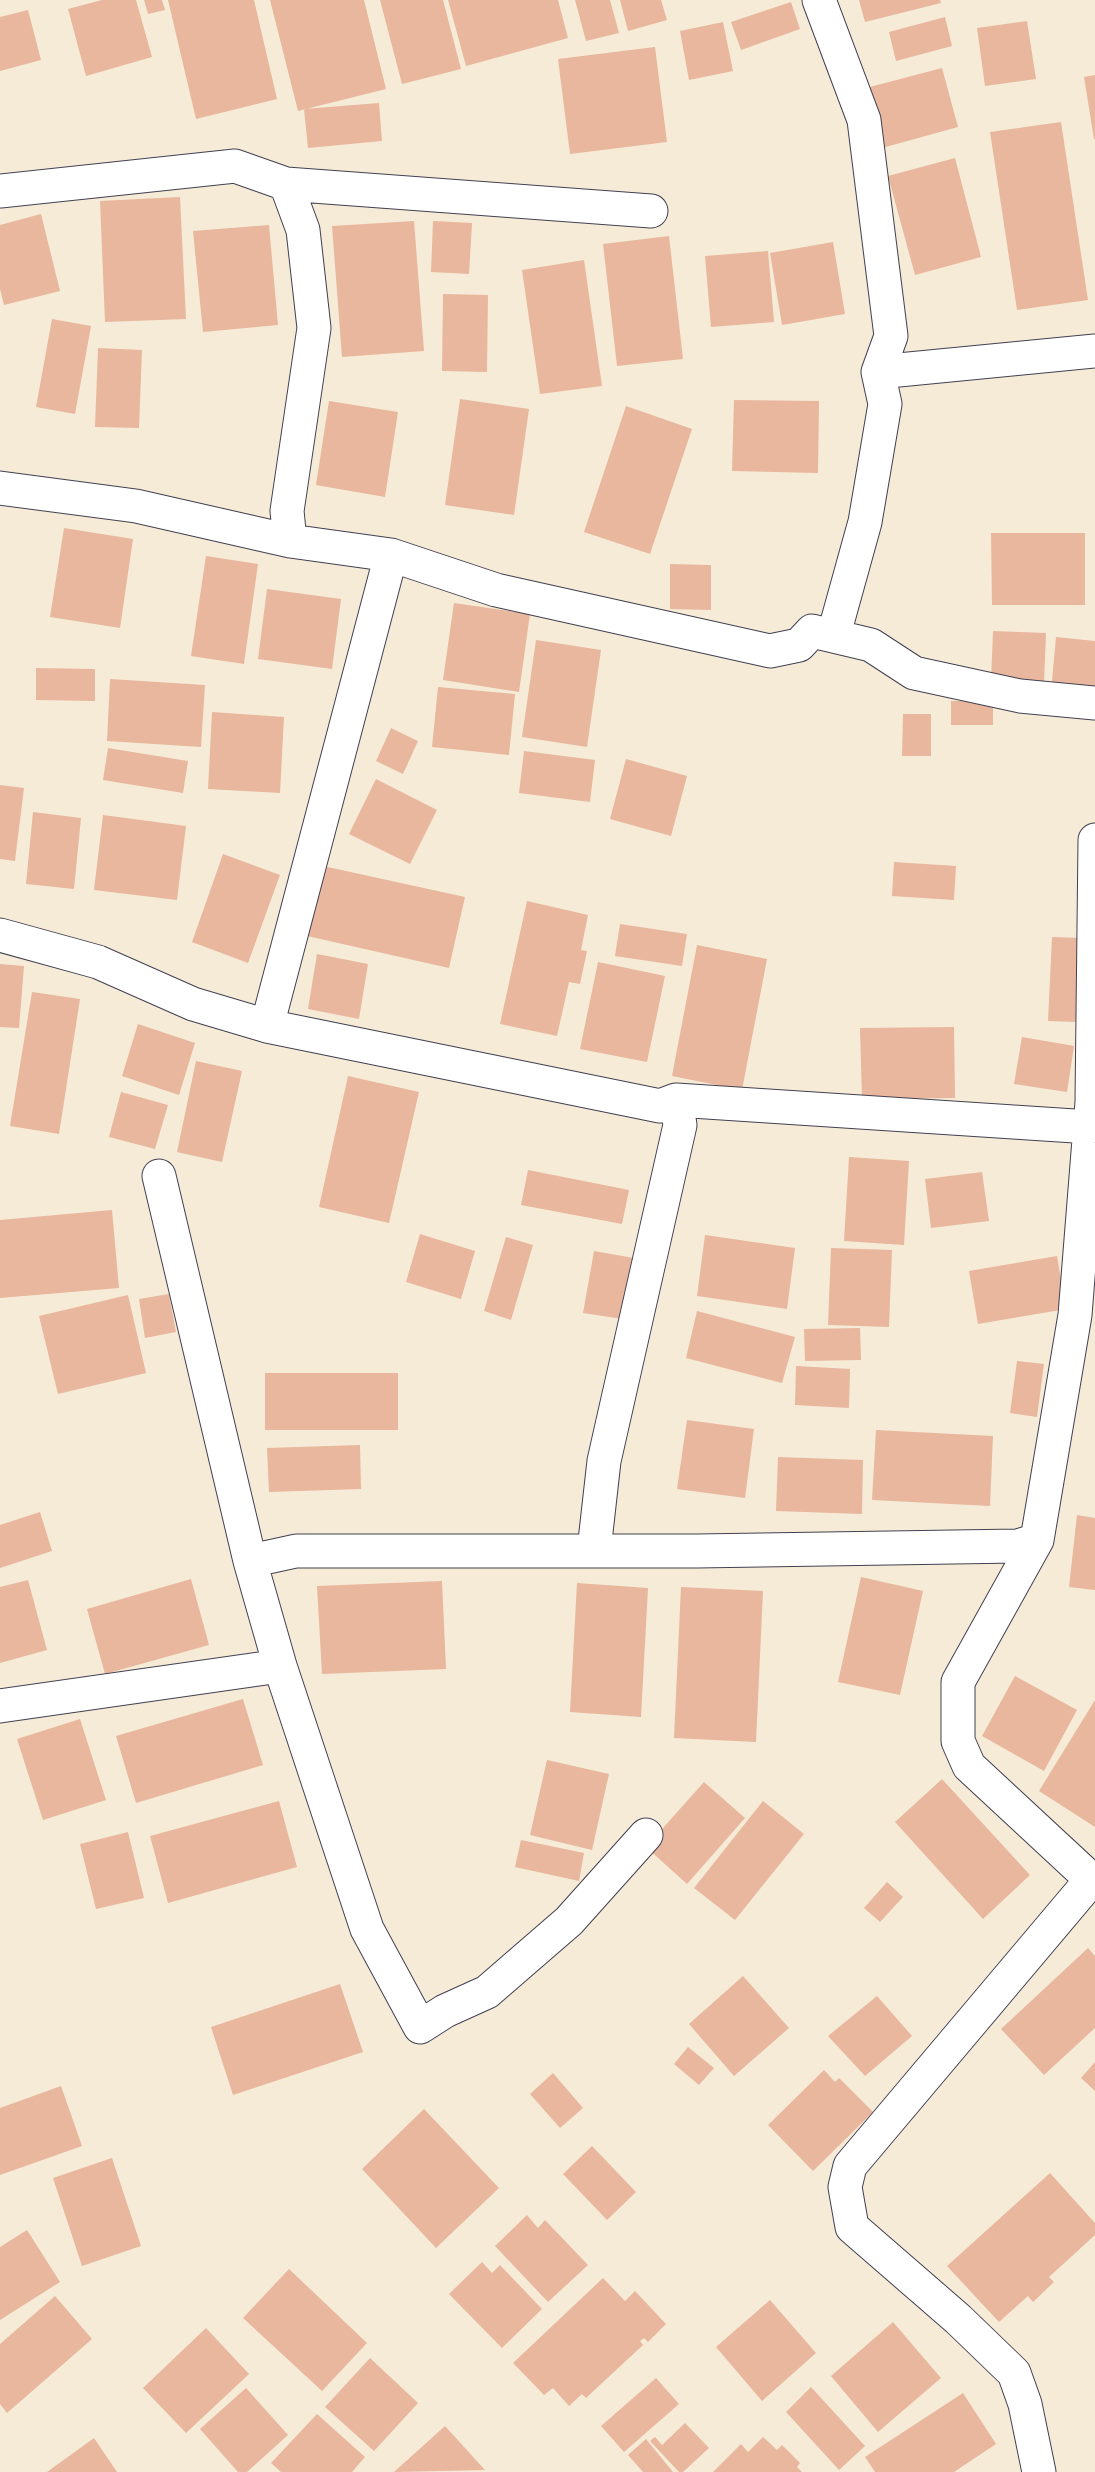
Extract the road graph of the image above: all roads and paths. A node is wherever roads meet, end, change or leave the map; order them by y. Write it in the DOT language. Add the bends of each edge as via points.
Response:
graph roads {
  1 [pos="819,0"];
  2 [pos="286,184"];
  3 [pos="0,190"];
  4 [pos="651,211"];
  5 [pos="1095,351"];
  6 [pos="878,372"];
  7 [pos="0,488"];
  8 [pos="290,541"];
  9 [pos="391,555"];
  10 [pos="837,636"];
  11 [pos="1095,703"];
  12 [pos="1095,840"];
  13 [pos="0,935"];
  14 [pos="267,1026"];
  15 [pos="676,1100"];
  16 [pos="1090,1127"];
  17 [pos="159,1176"];
  18 [pos="1037,1540"];
  19 [pos="594,1550"];
  20 [pos="250,1561"];
  21 [pos="280,1666"];
  22 [pos="0,1706"];
  23 [pos="646,1835"];
  24 [pos="1093,1881"];
  25 [pos="1036,2470"];
  1 -- 6 [label="street" via="864,120 891,336"];
  2 -- 3 [label="street" via="235,166"];
  2 -- 4 [label="street"];
  2 -- 8 [label="street" via="303,230 314,328 287,511"];
  5 -- 6 [label="street"];
  6 -- 10 [label="street" via="885,404 865,522 837,623"];
  7 -- 8 [label="street" via="136,506"];
  8 -- 9 [label="street"];
  9 -- 10 [label="street" via="496,590 770,651 799,645 812,631"];
  9 -- 14 [label="street"];
  10 -- 11 [label="street" via="871,645 914,673 1020,696"];
  12 -- 16 [label="street"];
  13 -- 14 [label="street" via="98,962 193,1004"];
  14 -- 15 [label="street" via="660,1106"];
  15 -- 16 [label="street"];
  15 -- 19 [label="street" via="681,1125 604,1461"];
  16 -- 18 [label="street" via="1075,1315"];
  17 -- 20 [label="street"];
  18 -- 19 [label="street" via="1018,1546"];
  18 -- 24 [label="street" via="958,1682 958,1741 969,1766"];
  19 -- 20 [label="street" via="296,1551"];
  20 -- 21 [label="street"];
  21 -- 22 [label="street"];
  21 -- 23 [label="street" via="367,1929 420,2027 487,1992 569,1921"];
  24 -- 25 [label="street" via="850,2166 845,2187 852,2227 1014,2373 1025,2404"];
}
